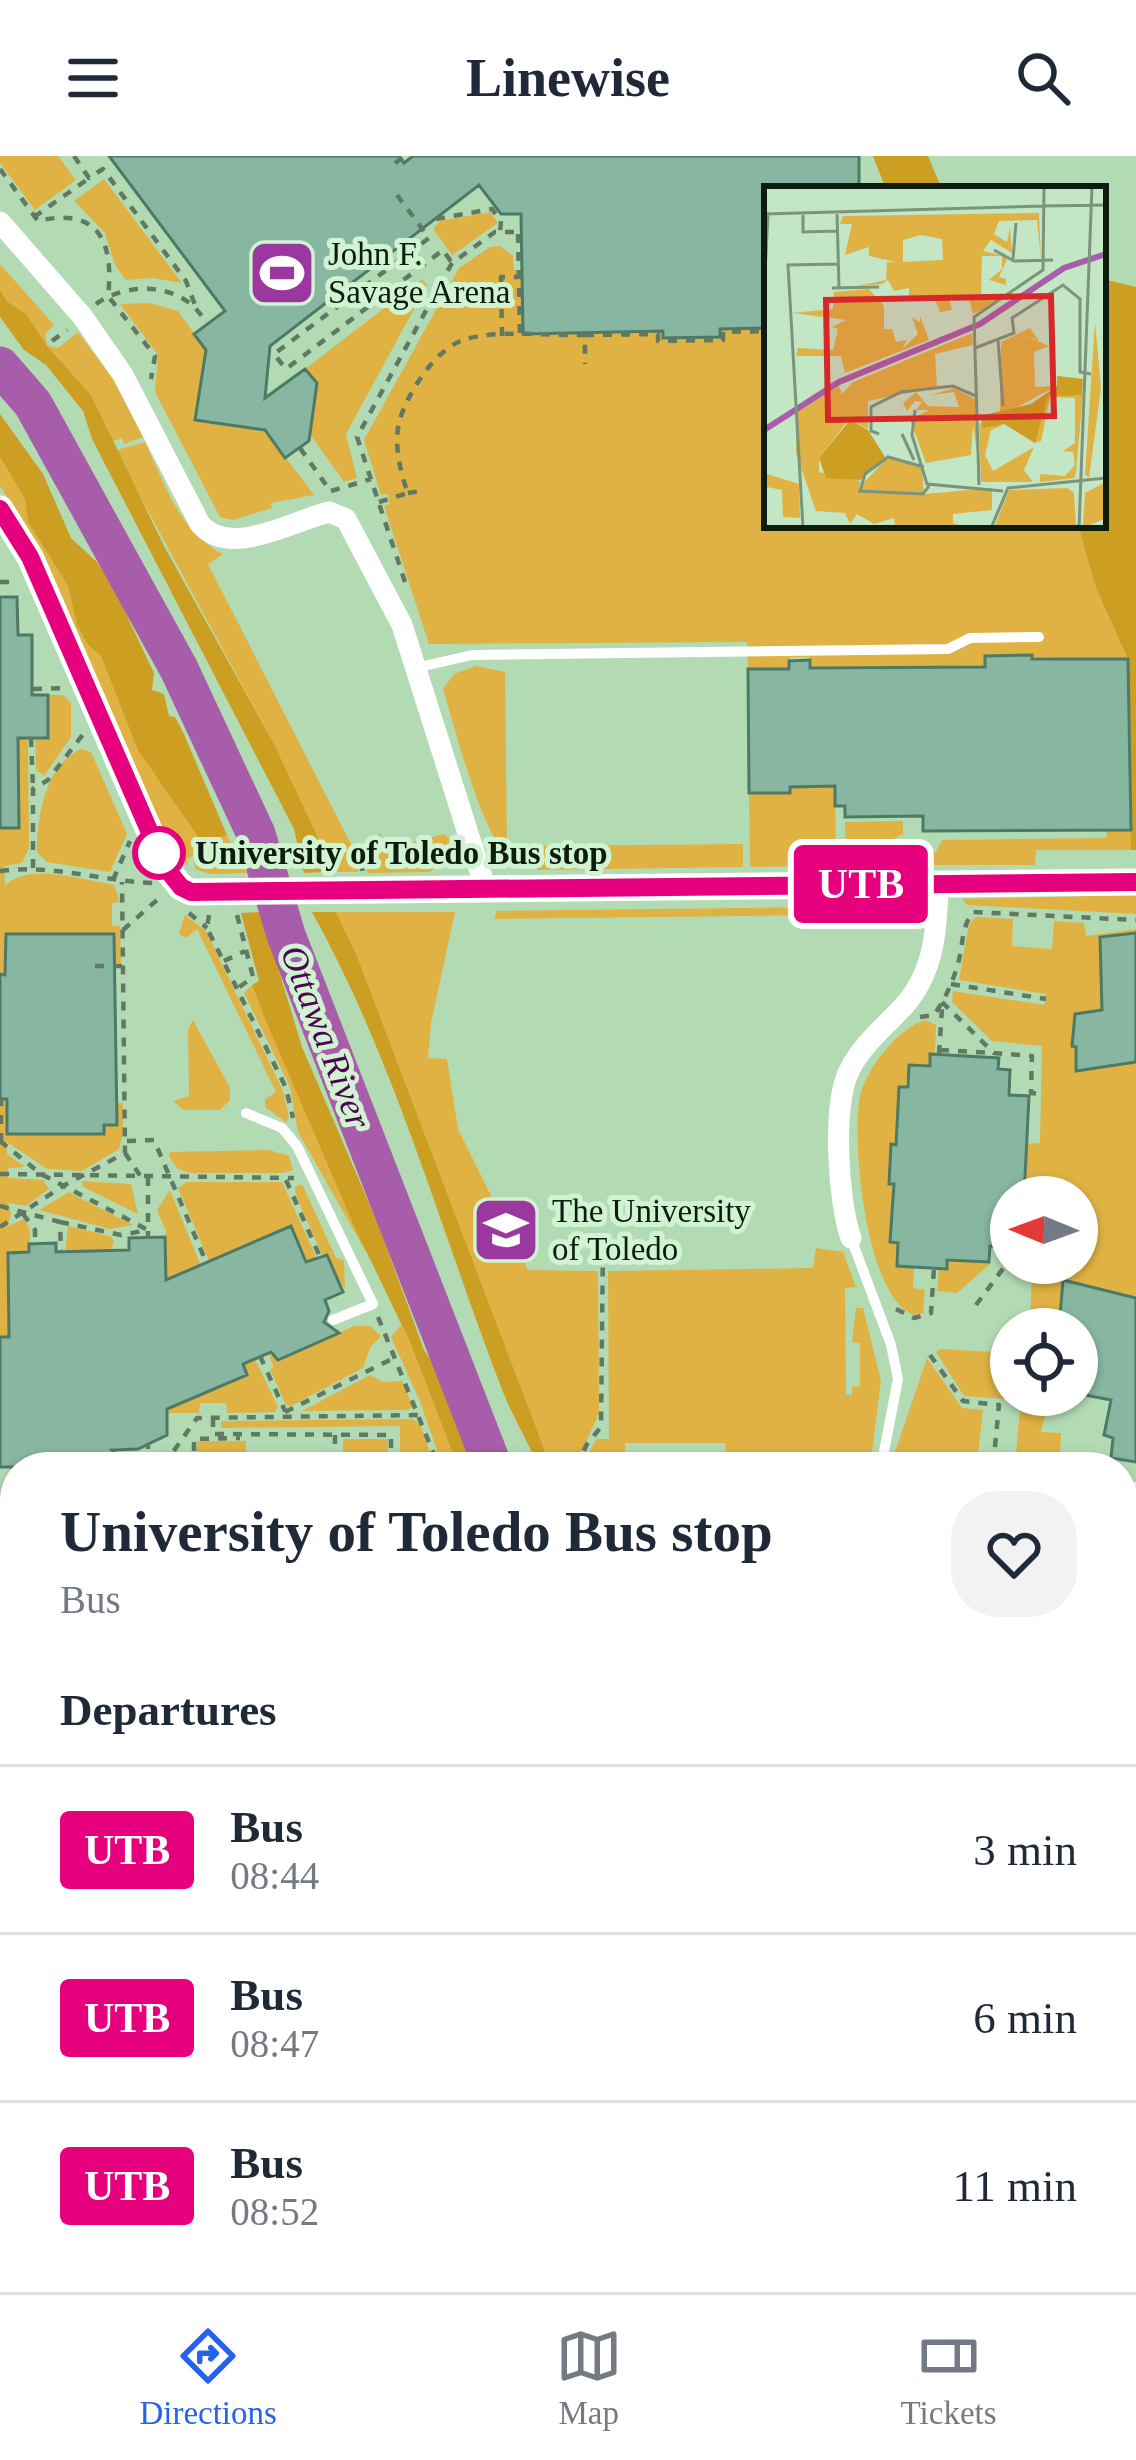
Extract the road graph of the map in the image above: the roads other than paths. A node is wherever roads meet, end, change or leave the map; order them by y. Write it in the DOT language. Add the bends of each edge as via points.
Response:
graph roads {
  1 [pos="5,228"];
  2 [pos="0,509"];
  3 [pos="1039,638"];
  4 [pos="415,668"];
  5 [pos="1136,882"];
  6 [pos="938,884"];
  7 [pos="485,890"];
  8 [pos="246,1113"];
  9 [pos="850,1238"];
  10 [pos="333,1320"];
  11 [pos="883,1452"];
  1 -- 4 [label="street" via="123,375 204,530 232,540 340,514 402,626"];
  2 -- 7 [label="street" via="30,557 175,896 217,904 331,891"];
  3 -- 4 [label="lane" via="970,638 948,649 472,655"];
  4 -- 7 [label="street"];
  5 -- 6 [label="street"];
  6 -- 7 [label="street"];
  6 -- 9 [label="street" via="927,968 844,1086"];
  8 -- 10 [label="lane" via="282,1128 298,1146 373,1304"];
  9 -- 11 [label="lane" via="898,1379"];
}
